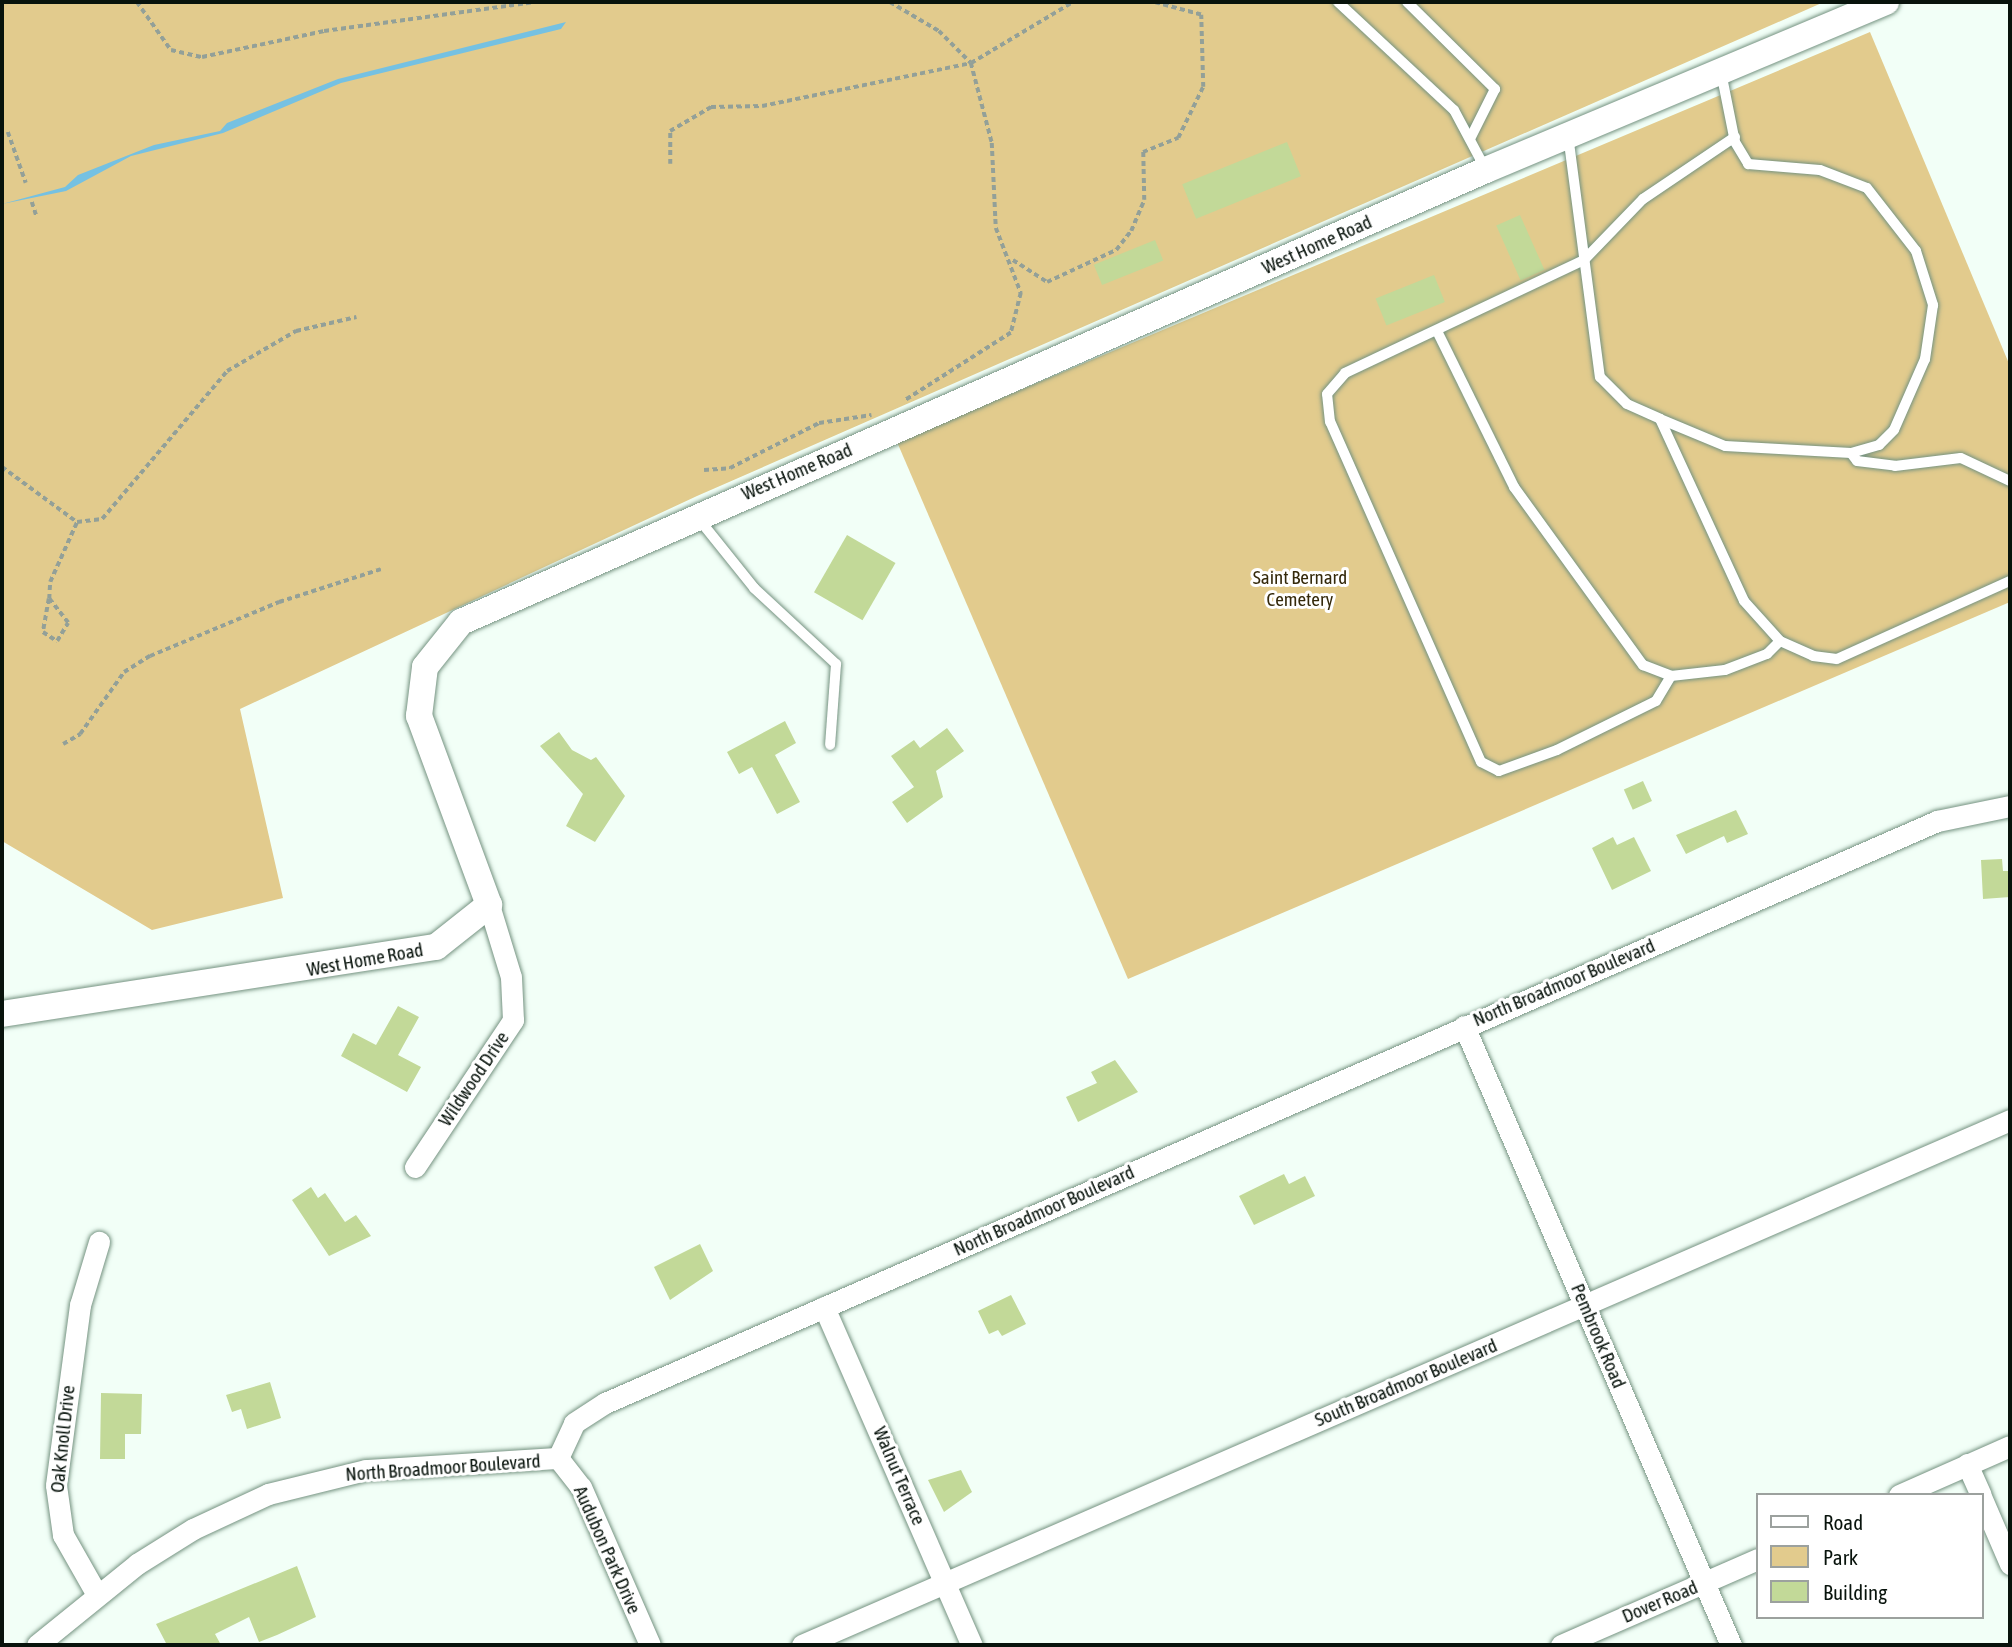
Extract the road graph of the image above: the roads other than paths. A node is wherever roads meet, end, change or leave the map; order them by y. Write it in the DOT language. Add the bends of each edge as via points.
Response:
graph roads {
  1 [pos="1338,2"];
  2 [pos="1407,2"];
  3 [pos="1886,2"];
  4 [pos="1721,71"];
  5 [pos="1568,135"];
  6 [pos="1471,137"];
  7 [pos="1735,137"];
  8 [pos="1486,170"];
  9 [pos="1584,260"];
  10 [pos="1437,331"];
  11 [pos="1660,419"];
  12 [pos="1851,453"];
  13 [pos="2010,481"];
  14 [pos="697,515"];
  15 [pos="2010,581"];
  16 [pos="1780,641"];
  17 [pos="1671,676"];
  18 [pos="831,746"];
  19 [pos="2010,806"];
  20 [pos="489,905"];
  21 [pos="2,1014"];
  22 [pos="1464,1026"];
  23 [pos="2010,1120"];
  24 [pos="415,1167"];
  25 [pos="99,1242"];
  26 [pos="1585,1306"];
  27 [pos="824,1307"];
  28 [pos="2010,1446"];
  29 [pos="558,1458"];
  30 [pos="1967,1464"];
  31 [pos="1903,1493"];
  32 [pos="1979,1493"];
  33 [pos="1984,1504"];
  34 [pos="1756,1560"];
  35 [pos="2010,1564"];
  36 [pos="946,1583"];
  37 [pos="1705,1583"];
  38 [pos="96,1593"];
  39 [pos="37,1645"];
  40 [pos="650,1645"];
  41 [pos="802,1645"];
  42 [pos="972,1645"];
  43 [pos="1561,1645"];
  44 [pos="1731,1645"];
  1 -- 6 [label="lane" via="1454,110"];
  2 -- 6 [label="lane" via="1495,89"];
  3 -- 4 [label="street, West Home Road"];
  4 -- 5 [label="street, West Home Road"];
  4 -- 7 [label="lane"];
  5 -- 8 [label="street, West Home Road"];
  5 -- 9 [label="lane"];
  6 -- 8 [label="lane"];
  7 -- 9 [label="lane" via="1643,199"];
  7 -- 12 [label="lane" via="1756,168 1819,170 1867,188 1916,251 1933,305 1925,359 1894,430 1879,445"];
  8 -- 14 [label="street, West Home Road"];
  9 -- 10 [label="lane"];
  9 -- 11 [label="lane" via="1600,377 1627,404"];
  10 -- 17 [label="lane" via="1514,487 1643,665"];
  10 -- 17 [label="lane" via="1345,373 1327,394 1327,409 1481,762 1499,771 1557,750 1656,701"];
  11 -- 12 [label="lane" via="1725,446"];
  11 -- 16 [label="lane" via="1744,601"];
  12 -- 13 [label="lane" via="1857,461 1895,466 1961,457"];
  14 -- 18 [label="lane" via="754,588 836,664"];
  14 -- 20 [label="street, West Home Road" via="510,596 461,622 434,649 420,689 423,738"];
  15 -- 16 [label="lane" via="1838,659 1812,656"];
  16 -- 17 [label="lane" via="1748,663"];
  19 -- 22 [label="street, North Broadmoor Boulevard" via="1937,821"];
  20 -- 21 [label="street, West Home Road" via="456,936 415,955"];
  20 -- 24 [label="street, Wildwood Drive" via="511,977 513,1020"];
  22 -- 26 [label="street, Pembrook Road"];
  22 -- 27 [label="street, North Broadmoor Boulevard"];
  23 -- 26 [label="street, South Broadmoor Boulevard"];
  25 -- 38 [label="street, Oak Knoll Drive" via="80,1305 56,1485 63,1535"];
  26 -- 36 [label="street, South Broadmoor Boulevard"];
  26 -- 37 [label="street, Pembrook Road"];
  27 -- 29 [label="street, North Broadmoor Boulevard" via="586,1413 565,1434"];
  27 -- 36 [label="street, Walnut Terrace"];
  28 -- 30 [label="street"];
  29 -- 38 [label="street, North Broadmoor Boulevard" via="366,1470 268,1494 192,1529"];
  29 -- 40 [label="street, Audubon Park Drive" via="581,1487"];
  30 -- 31 [label="street"];
  30 -- 32 [label="street"];
  33 -- 35 [label="street"];
  34 -- 37 [label="street, Dover Road"];
  36 -- 41 [label="street, South Broadmoor Boulevard"];
  36 -- 42 [label="street, Walnut Terrace"];
  37 -- 43 [label="street, Dover Road"];
  37 -- 44 [label="street, Pembrook Road"];
  38 -- 39 [label="street"];
}
